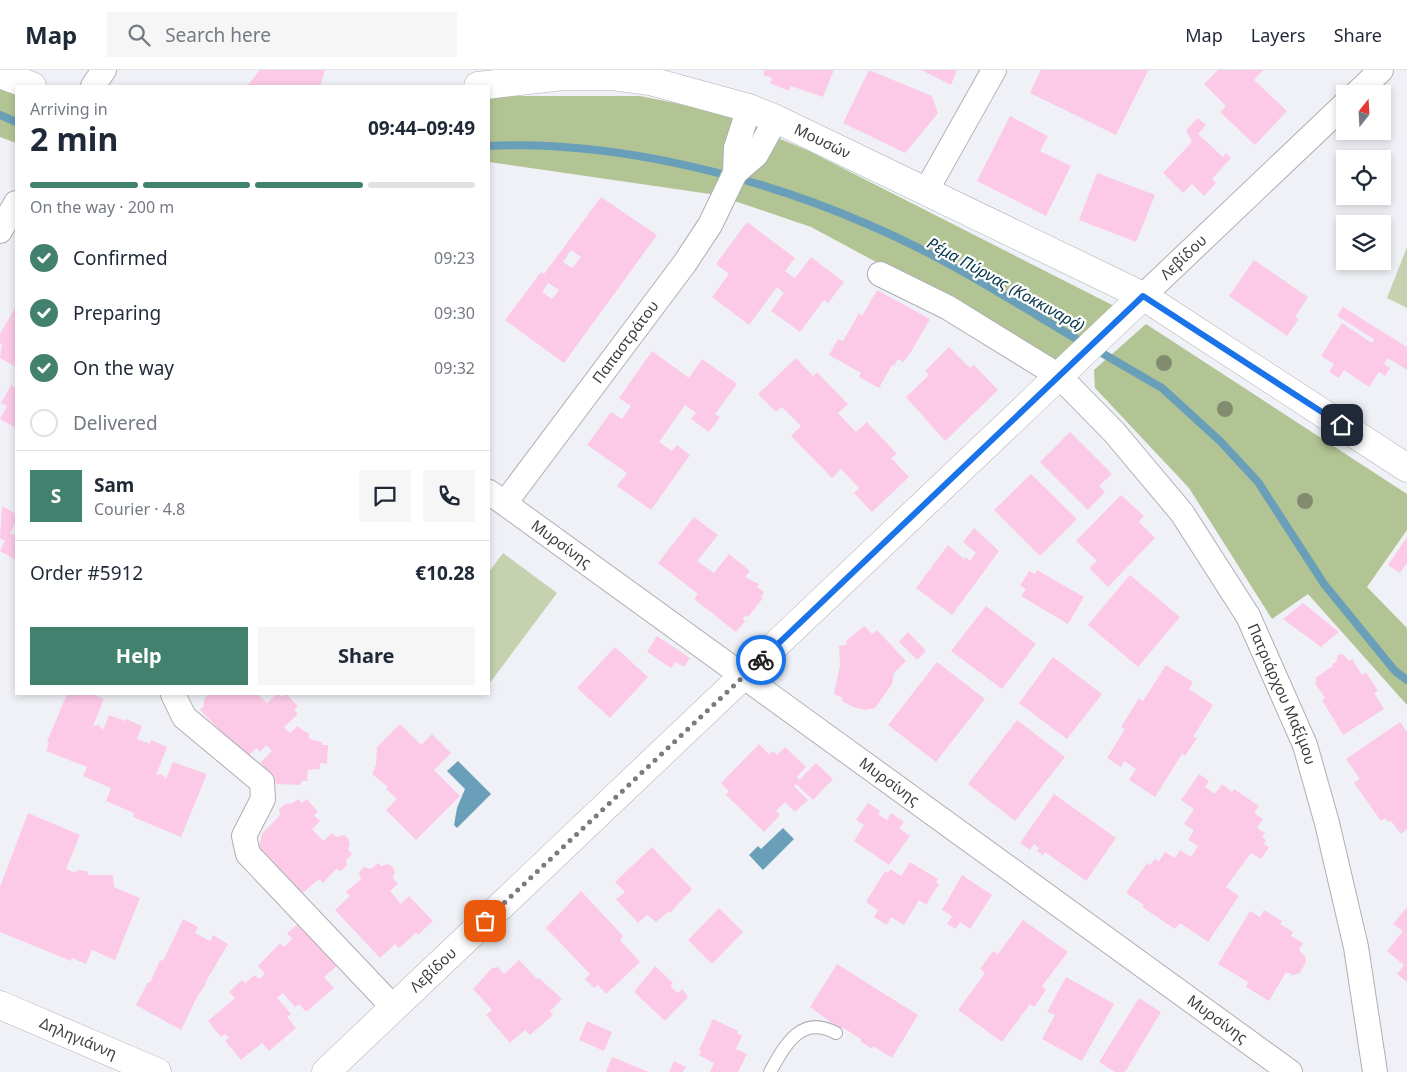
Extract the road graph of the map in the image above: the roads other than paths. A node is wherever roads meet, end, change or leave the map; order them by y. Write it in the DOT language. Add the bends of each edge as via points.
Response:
graph roads {
  1 [pos="104,70"];
  2 [pos="481,70"];
  3 [pos="994,70"];
  4 [pos="1381,70"];
  5 [pos="0,74"];
  6 [pos="29,85"];
  7 [pos="94,85"];
  8 [pos="476,85"];
  9 [pos="485,85"];
  10 [pos="1365,85"];
  11 [pos="749,108"];
  12 [pos="1336,113"];
  13 [pos="776,119"];
  14 [pos="735,173"];
  15 [pos="926,191"];
  16 [pos="15,205"];
  17 [pos="0,231"];
  18 [pos="880,274"];
  19 [pos="1143,296"];
  20 [pos="1059,376"];
  21 [pos="1407,468"];
  22 [pos="497,498"];
  23 [pos="744,676"];
  24 [pos="174,695"];
  25 [pos="0,1005"];
  26 [pos="394,1008"];
  27 [pos="836,1033"];
  28 [pos="157,1072"];
  29 [pos="326,1072"];
  30 [pos="770,1072"];
  31 [pos="1290,1072"];
  32 [pos="1375,1072"];
  1 -- 7 [label="street"];
  2 -- 8 [label="street"];
  3 -- 15 [label="street"];
  4 -- 10 [label="street"];
  5 -- 6 [label="street"];
  9 -- 11 [label="street, Μουσών" via="562,76 612,76 650,81"];
  11 -- 13 [label="street, Μουσών"];
  11 -- 14 [label="street, Παπαστράτου" via="736,148"];
  12 -- 19 [label="street, Λεβίδου"];
  13 -- 14 [label="street, Παπαστράτου" via="756,155"];
  13 -- 15 [label="street, Μουσών"];
  14 -- 22 [label="street, Παπαστράτου" via="710,225 685,264"];
  15 -- 19 [label="street, Μουσών"];
  16 -- 17 [label="street"];
  18 -- 20 [label="street, Πατριάρχου Μαξίμου" via="947,308"];
  19 -- 20 [label="street, Λεβίδου"];
  19 -- 21 [label="street, Μουσών"];
  20 -- 23 [label="street, Λεβίδου"];
  20 -- 32 [label="street, Πατριάρχου Μαξίμου" via="1114,432 1182,514 1248,616 1305,745 1327,823 1356,947"];
  22 -- 23 [label="street, Μυρσίνης"];
  23 -- 26 [label="street, Λεβίδου"];
  23 -- 31 [label="street, Μυρσίνης"];
  24 -- 26 [label="street" via="184,716 262,782 263,798 244,836 248,854"];
  25 -- 28 [label="street, Δηληγιάννη"];
  26 -- 29 [label="street, Λεβίδου"];
  27 -- 30 [label="lane" via="823,1026 812,1026 800,1032 790,1040"];
}
